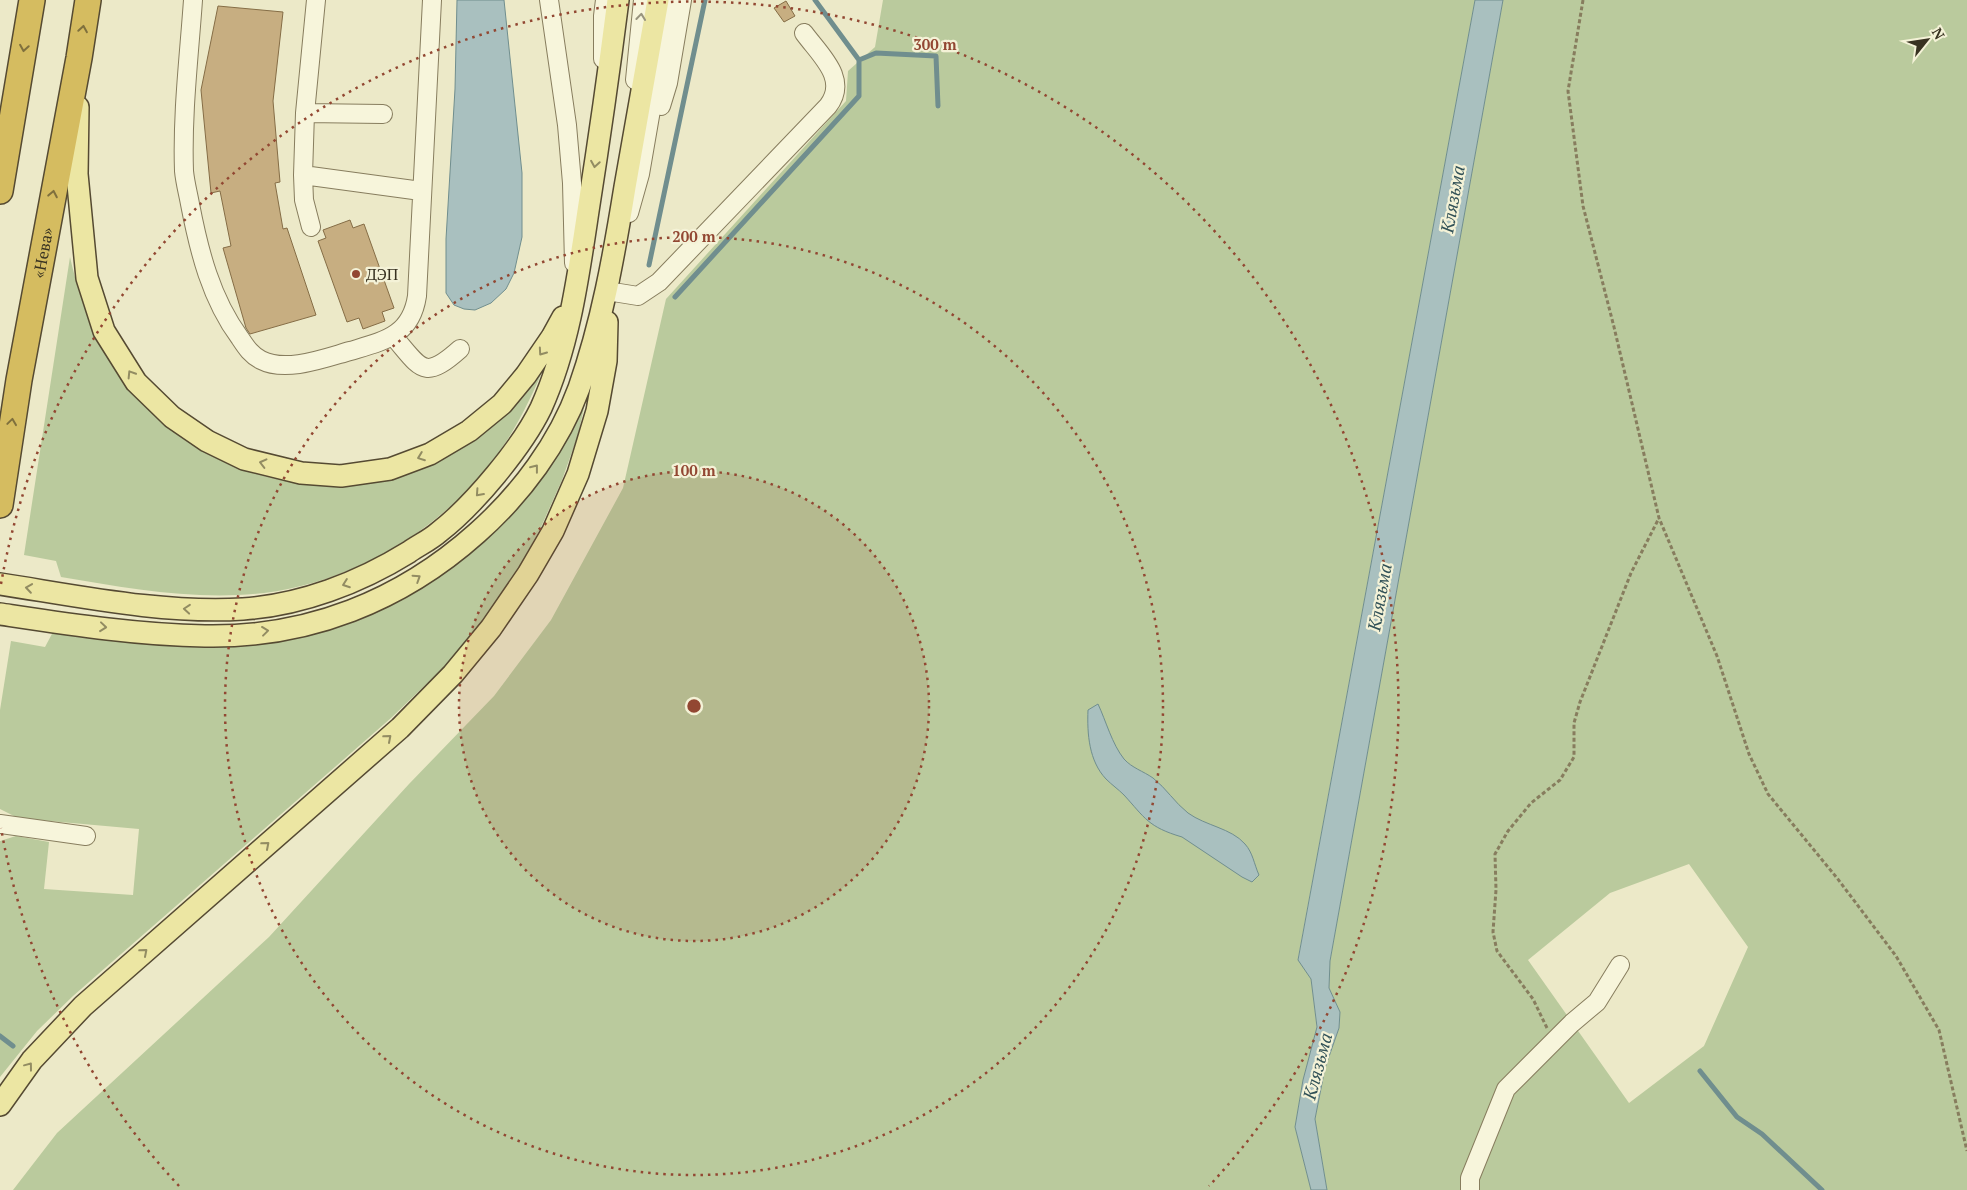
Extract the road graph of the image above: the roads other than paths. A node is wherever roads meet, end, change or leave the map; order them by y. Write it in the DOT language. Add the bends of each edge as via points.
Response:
graph roads {
  1 [pos="32,0"];
  2 [pos="88,0"];
  3 [pos="193,0"];
  4 [pos="316,0"];
  5 [pos="432,0"];
  6 [pos="549,0"];
  7 [pos="605,0"];
  8 [pos="618,0"];
  9 [pos="643,0"];
  10 [pos="658,0"];
  11 [pos="670,0"];
  12 [pos="682,0"];
  13 [pos="804,33"];
  14 [pos="79,58"];
  15 [pos="305,113"];
  16 [pos="383,114"];
  17 [pos="602,116"];
  18 [pos="640,174"];
  19 [pos="303,175"];
  20 [pos="0,191"];
  21 [pos="421,191"];
  22 [pos="622,205"];
  23 [pos="311,228"];
  24 [pos="607,291"];
  25 [pos="576,292"];
  26 [pos="393,336"];
  27 [pos="460,350"];
  28 [pos="0,505"];
  29 [pos="0,584"];
  30 [pos="0,614"];
  31 [pos="0,824"];
  32 [pos="86,836"];
  33 [pos="1620,965"];
  34 [pos="0,1105"];
  35 [pos="1470,1190"];
  1 -- 20 [label="highway, one-way"];
  14 -- 2 [label="highway, «Нева», one-way"];
  3 -- 26 [label="lane" via="184,172 196,236 212,290 229,324 249,352 277,364 301,364"];
  4 -- 15 [label="lane"];
  5 -- 21 [label="lane"];
  6 -- 25 [label="lane" via="567,125"];
  7 -- 17 [label="lane"];
  8 -- 17 [label="main road"];
  22 -- 9 [label="lane, one-way"];
  10 -- 22 [label="main road"];
  11 -- 18 [label="lane"];
  12 -- 18 [label="lane" via="668,83"];
  13 -- 24 [label="lane" via="834,74 837,86 831,102 659,282 638,296"];
  25 -- 14 [label="main road, one-way" via="552,337 502,404 469,431 430,454 390,469 341,476 301,473 244,459 215,445 172,417 136,382 104,331 87,278 76,174"];
  28 -- 14 [label="highway, «Нева», one-way" via="18,380"];
  15 -- 16 [label="lane"];
  15 -- 19 [label="lane"];
  17 -- 25 [label="main road, one-way"];
  18 -- 24 [label="lane"];
  19 -- 21 [label="lane"];
  19 -- 23 [label="lane" via="304,200"];
  21 -- 26 [label="lane" via="415,308 405,327"];
  22 -- 24 [label="main road"];
  30 -- 24 [label="main road, one-way" via="142,631 206,636 246,634 331,619 403,587 454,553 493,519 542,459 578,389"];
  34 -- 24 [label="main road, one-way" via="32,1060 82,1006 400,728 453,674 491,628 548,540 578,474 597,411 606,361"];
  25 -- 29 [label="main road, one-way" via="563,347 540,409 519,444 476,497 439,532 359,580 288,602 245,609 204,610"];
  26 -- 27 [label="lane" via="423,368 444,364"];
  31 -- 32 [label="lane"];
  33 -- 35 [label="lane" via="1597,1002 1506,1089 1470,1178"];
}
